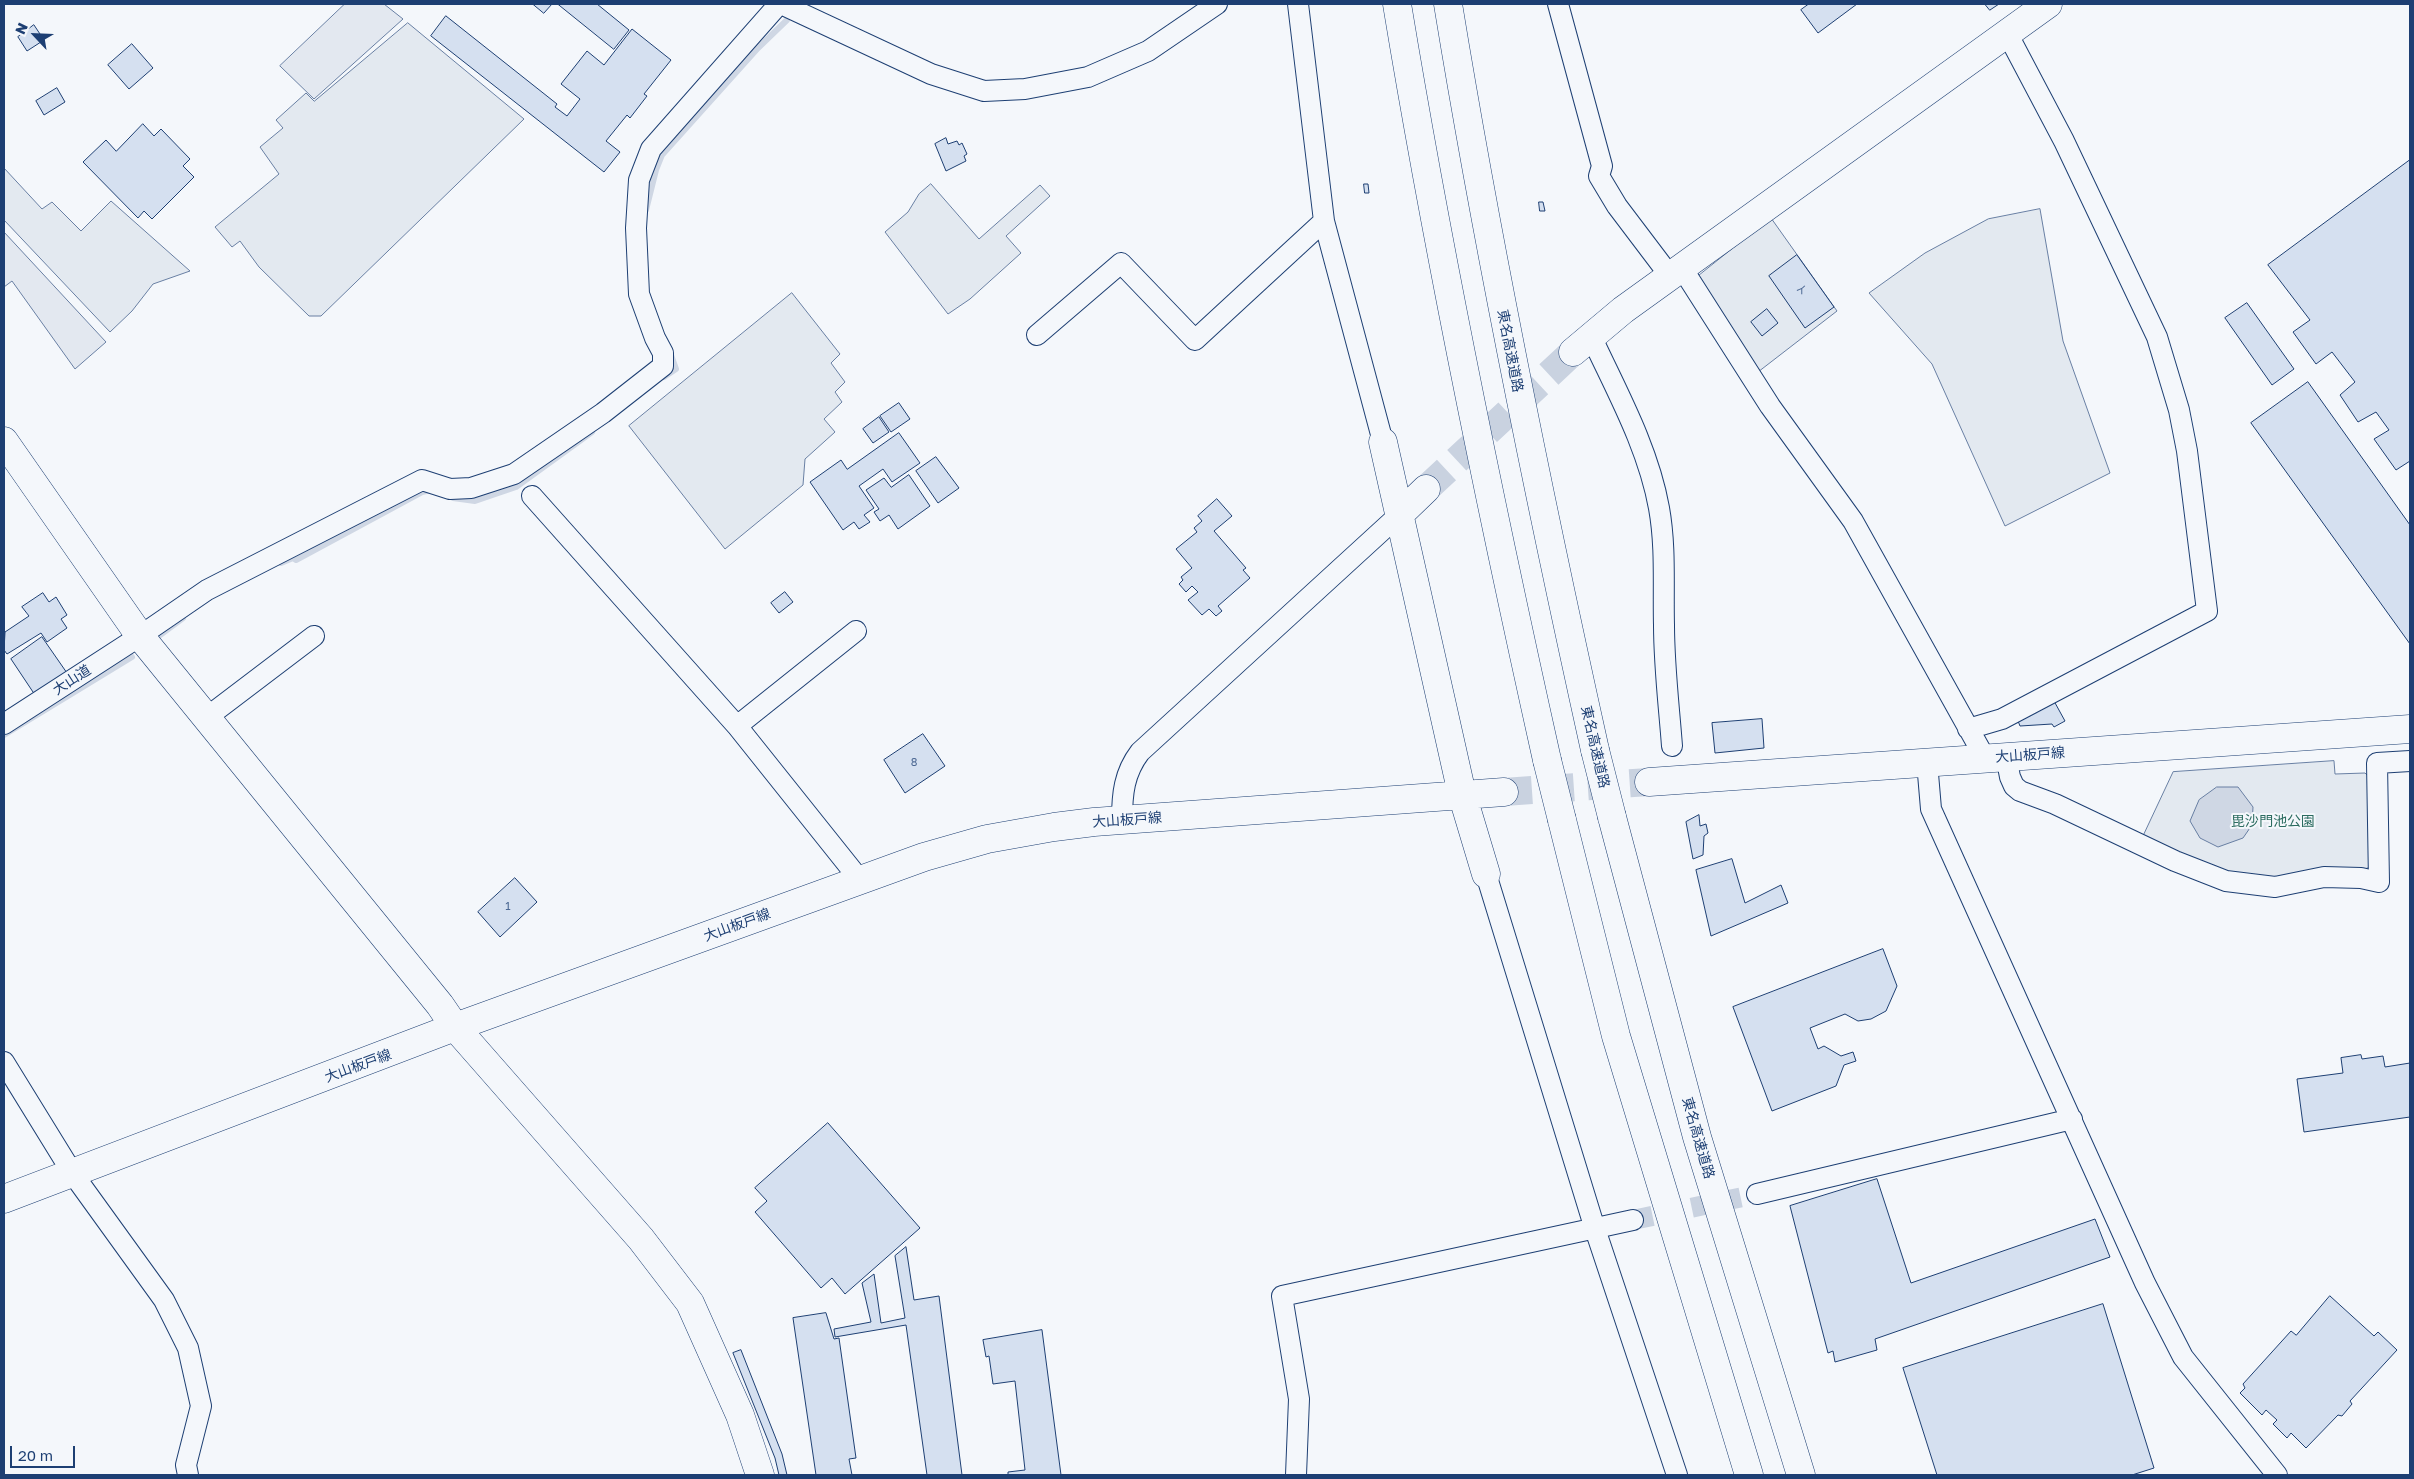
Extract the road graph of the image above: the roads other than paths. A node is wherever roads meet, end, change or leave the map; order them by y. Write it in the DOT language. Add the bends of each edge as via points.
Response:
graph roads {
  1 [pos="1217,4"];
  2 [pos="1298,4"];
  3 [pos="1397,4"];
  4 [pos="1448,4"];
  5 [pos="1558,4"];
  6 [pos="2048,4"];
  7 [pos="787,7"];
  8 [pos="2007,33"];
  9 [pos="1324,221"];
  10 [pos="1676,272"];
  11 [pos="1037,334"];
  12 [pos="1582,344"];
  13 [pos="4,441"];
  14 [pos="1382,442"];
  15 [pos="1426,489"];
  16 [pos="532,496"];
  17 [pos="1399,515"];
  18 [pos="856,631"];
  19 [pos="140,636"];
  20 [pos="314,636"];
  21 [pos="206,718"];
  22 [pos="4,724"];
  23 [pos="737,726"];
  24 [pos="1968,729"];
  25 [pos="2410,729"];
  26 [pos="1672,746"];
  27 [pos="1996,757"];
  28 [pos="2410,761"];
  29 [pos="1927,762"];
  30 [pos="1650,782"];
  31 [pos="1504,792"];
  32 [pos="1462,794"];
  33 [pos="1122,820"];
  34 [pos="1486,874"];
  35 [pos="860,880"];
  36 [pos="455,1027"];
  37 [pos="4,1062"];
  38 [pos="2072,1119"];
  39 [pos="74,1174"];
  40 [pos="1757,1194"];
  41 [pos="4,1199"];
  42 [pos="1633,1220"];
  43 [pos="1595,1229"];
  44 [pos="188,1475"];
  45 [pos="760,1475"];
  46 [pos="1296,1475"];
  47 [pos="1677,1475"];
  48 [pos="1749,1475"];
  49 [pos="1801,1475"];
  50 [pos="2277,1475"];
  1 -- 7 [label="street" via="1148,51 1088,77 1025,89 984,91 931,74"];
  2 -- 9 [label="street"];
  3 -- 48 [label="main road, bridge" via="1454,328 1547,760 1616,1036"];
  4 -- 49 [label="main road, 東名高速道路, bridge" via="1505,327 1543,518 1595,750 1697,1137"];
  5 -- 10 [label="street" via="1602,166 1598,176 1617,206"];
  6 -- 8 [label="main road"];
  7 -- 19 [label="street, 大山道" via="651,149 639,180 636,228 640,294 663,353 663,366 515,476 471,488 450,489 422,480 232,575"];
  8 -- 10 [label="main road"];
  8 -- 24 [label="street" via="2064,141 2157,337 2179,410 2187,451 2207,611 2002,719"];
  9 -- 11 [label="street" via="1196,340 1122,263"];
  9 -- 14 [label="street"];
  10 -- 12 [label="main road"];
  10 -- 24 [label="street" via="1853,521"];
  12 -- 26 [label="street" via="1632,422 1659,508 1665,564 1664,625"];
  13 -- 19 [label="main road"];
  14 -- 17 [label="main road"];
  15 -- 17 [label="main road"];
  16 -- 23 [label="street"];
  17 -- 32 [label="main road"];
  17 -- 33 [label="street" via="1140,752 1126,777"];
  18 -- 23 [label="street"];
  19 -- 21 [label="main road"];
  19 -- 22 [label="street, 大山道"];
  20 -- 21 [label="street"];
  21 -- 36 [label="main road"];
  23 -- 35 [label="street"];
  24 -- 27 [label="street"];
  25 -- 27 [label="main road, 大山板戸線"];
  27 -- 28 [label="street" via="2020,791 2226,882 2275,887 2324,877 2378,882 2377,763"];
  27 -- 29 [label="main road, 大山板戸線"];
  29 -- 30 [label="main road, 大山板戸線"];
  29 -- 38 [label="street" via="1931,809"];
  31 -- 32 [label="main road, 大山板戸線"];
  32 -- 33 [label="main road, 大山板戸線"];
  32 -- 34 [label="main road"];
  33 -- 35 [label="main road, 大山板戸線" via="1054,826 987,839"];
  34 -- 43 [label="street"];
  35 -- 36 [label="main road, 大山板戸線"];
  36 -- 39 [label="main road, 大山板戸線"];
  36 -- 45 [label="main road" via="641,1239 690,1303 740,1415"];
  37 -- 39 [label="street"];
  38 -- 40 [label="street"];
  38 -- 50 [label="street" via="2145,1283 2183,1358"];
  39 -- 41 [label="main road, 大山板戸線"];
  39 -- 44 [label="street" via="164,1300 188,1348 201,1406 186,1464"];
  42 -- 43 [label="street"];
  43 -- 46 [label="street" via="1282,1296 1299,1399"];
  43 -- 47 [label="street"];
}
